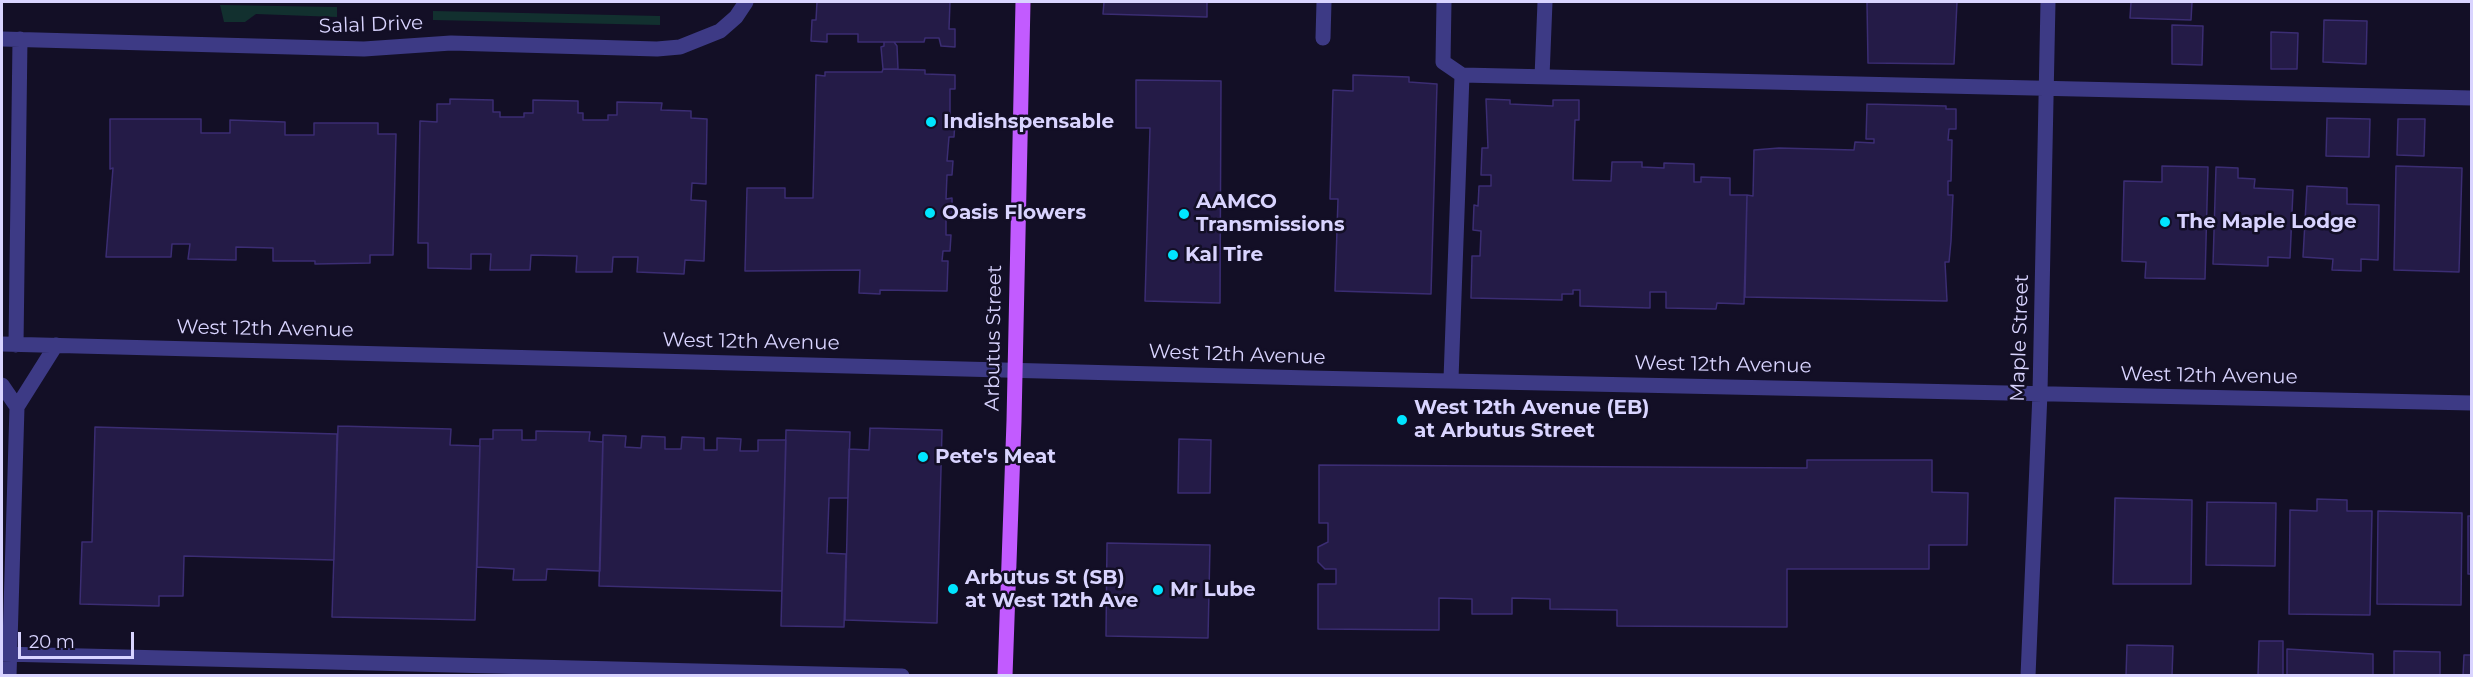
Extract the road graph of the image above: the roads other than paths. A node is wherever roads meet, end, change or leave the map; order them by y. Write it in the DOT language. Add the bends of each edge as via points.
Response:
graph roads {
  1 [pos="746,2"];
  2 [pos="1023,2"];
  3 [pos="1324,2"];
  4 [pos="1444,2"];
  5 [pos="1545,2"];
  6 [pos="2048,2"];
  7 [pos="1323,38"];
  8 [pos="2,39"];
  9 [pos="20,39"];
  10 [pos="1462,75"];
  11 [pos="1542,76"];
  12 [pos="2047,88"];
  13 [pos="2472,98"];
  14 [pos="9,344"];
  15 [pos="56,345"];
  16 [pos="1015,370"];
  17 [pos="1451,380"];
  18 [pos="2,385"];
  19 [pos="2040,393"];
  20 [pos="2472,403"];
  21 [pos="17,407"];
  22 [pos="5,655"];
  23 [pos="9,675"];
  24 [pos="902,675"];
  25 [pos="1005,675"];
  26 [pos="2028,675"];
  1 -- 9 [label="street, Salal Drive" via="720,31 680,47 657,49 451,43 364,50"];
  2 -- 16 [label="main road, Arbutus Street"];
  3 -- 7 [label="street"];
  4 -- 10 [label="street" via="1443,62"];
  5 -- 11 [label="street"];
  6 -- 12 [label="street, Maple Street"];
  8 -- 9 [label="street, Salal Drive"];
  9 -- 14 [label="street"];
  10 -- 11 [label="street"];
  10 -- 17 [label="street"];
  11 -- 12 [label="street"];
  12 -- 13 [label="street"];
  12 -- 19 [label="street, Maple Street"];
  14 -- 15 [label="street, West 12th Avenue"];
  15 -- 16 [label="street, West 12th Avenue"];
  15 -- 21 [label="street"];
  16 -- 17 [label="street, West 12th Avenue"];
  16 -- 25 [label="main road, Arbutus Street"];
  17 -- 19 [label="street, West 12th Avenue"];
  18 -- 21 [label="street"];
  19 -- 20 [label="street, West 12th Avenue"];
  19 -- 26 [label="street, Maple Street"];
  21 -- 22 [label="street"];
  22 -- 23 [label="street"];
  22 -- 24 [label="street"];
}
